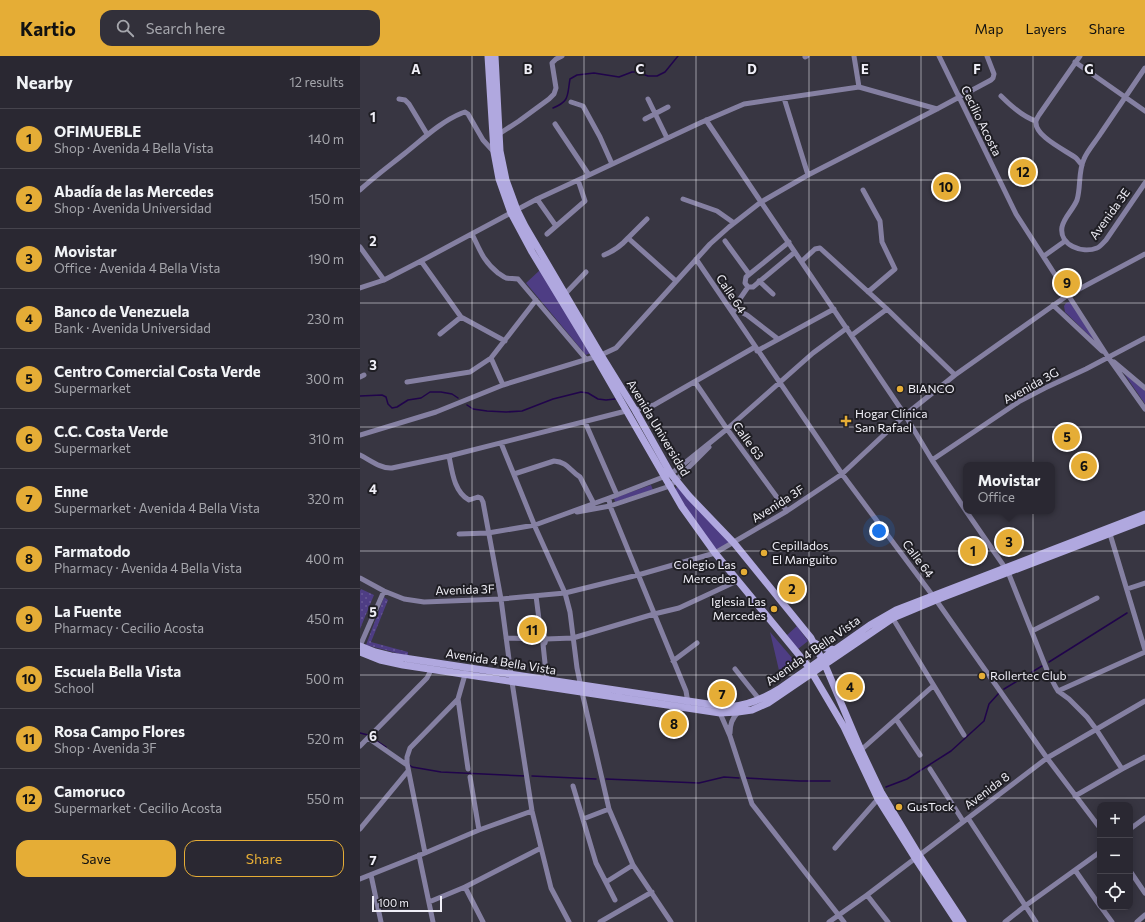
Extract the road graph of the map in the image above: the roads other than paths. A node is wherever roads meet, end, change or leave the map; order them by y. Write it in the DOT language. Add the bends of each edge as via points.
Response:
graph roads {
  1 [pos="488,56"];
  2 [pos="495,56"];
  3 [pos="562,56"];
  4 [pos="854,56"];
  5 [pos="939,56"];
  6 [pos="987,56"];
  7 [pos="1080,56"];
  8 [pos="1075,62"];
  9 [pos="1145,68"];
  10 [pos="859,87"];
  11 [pos="1001,96"];
  12 [pos="958,97"];
  13 [pos="1125,97"];
  14 [pos="784,98"];
  15 [pos="399,99"];
  16 [pos="648,99"];
  17 [pos="571,102"];
  18 [pos="668,107"];
  19 [pos="938,109"];
  20 [pos="1145,111"];
  21 [pos="655,113"];
  22 [pos="645,119"];
  23 [pos="706,120"];
  24 [pos="1036,121"];
  25 [pos="555,124"];
  26 [pos="427,134"];
  27 [pos="499,134"];
  28 [pos="667,138"];
  29 [pos="494,152"];
  30 [pos="612,164"];
  31 [pos="1082,165"];
  32 [pos="589,175"];
  33 [pos="808,175"];
  34 [pos="578,180"];
  35 [pos="1145,183"];
  36 [pos="360,190"];
  37 [pos="863,190"];
  38 [pos="537,199"];
  39 [pos="683,199"];
  40 [pos="761,202"];
  41 [pos="514,211"];
  42 [pos="647,219"];
  43 [pos="734,223"];
  44 [pos="556,226"];
  45 [pos="472,234"];
  46 [pos="547,234"];
  47 [pos="628,238"];
  48 [pos="725,241"];
  49 [pos="1065,241"];
  50 [pos="789,242"];
  51 [pos="360,247"];
  52 [pos="795,252"];
  53 [pos="1145,254"];
  54 [pos="604,255"];
  55 [pos="1044,256"];
  56 [pos="696,259"];
  57 [pos="421,261"];
  58 [pos="802,261"];
  59 [pos="586,272"];
  60 [pos="749,274"];
  61 [pos="384,280"];
  62 [pos="676,281"];
  63 [pos="759,281"];
  64 [pos="748,287"];
  65 [pos="360,288"];
  66 [pos="868,292"];
  67 [pos="565,294"];
  68 [pos="773,294"];
  69 [pos="1068,295"];
  70 [pos="536,300"];
  71 [pos="737,303"];
  72 [pos="1054,305"];
  73 [pos="727,306"];
  74 [pos="834,309"];
  75 [pos="887,309"];
  76 [pos="461,317"];
  77 [pos="847,328"];
  78 [pos="440,334"];
  79 [pos="852,335"];
  80 [pos="1145,338"];
  81 [pos="778,339"];
  82 [pos="505,341"];
  83 [pos="756,349"];
  84 [pos="598,356"];
  85 [pos="1108,357"];
  86 [pos="491,358"];
  87 [pos="586,359"];
  88 [pos="955,375"];
  89 [pos="407,382"];
  90 [pos="695,382"];
  91 [pos="780,382"];
  92 [pos="503,385"];
  93 [pos="1145,388"];
  94 [pos="1145,409"];
  95 [pos="635,410"];
  96 [pos="626,411"];
  97 [pos="905,415"];
  98 [pos="584,422"];
  99 [pos="727,429"];
  100 [pos="360,436"];
  101 [pos="502,443"];
  102 [pos="360,455"];
  103 [pos="449,456"];
  104 [pos="932,460"];
  105 [pos="514,474"];
  106 [pos="842,474"];
  107 [pos="668,476"];
  108 [pos="676,481"];
  109 [pos="670,486"];
  110 [pos="617,495"];
  111 [pos="609,498"];
  112 [pos="594,504"];
  113 [pos="610,506"];
  114 [pos="963,506"];
  115 [pos="787,511"];
  116 [pos="968,514"];
  117 [pos="1145,514"];
  118 [pos="560,516"];
  119 [pos="1145,520"];
  120 [pos="535,525"];
  121 [pos="488,533"];
  122 [pos="459,534"];
  123 [pos="1110,534"];
  124 [pos="734,543"];
  125 [pos="715,554"];
  126 [pos="1007,570"];
  127 [pos="638,575"];
  128 [pos="360,578"];
  129 [pos="737,581"];
  130 [pos="1145,583"];
  131 [pos="1127,589"];
  132 [pos="384,591"];
  133 [pos="565,593"];
  134 [pos="536,596"];
  135 [pos="934,597"];
  136 [pos="1098,598"];
  137 [pos="501,599"];
  138 [pos="654,614"];
  139 [pos="891,616"];
  140 [pos="1032,631"];
  141 [pos="541,634"];
  142 [pos="506,638"];
  143 [pos="573,638"];
  144 [pos="536,639"];
  145 [pos="546,639"];
  146 [pos="813,642"];
  147 [pos="697,643"];
  148 [pos="543,644"];
  149 [pos="360,646"];
  150 [pos="835,650"];
  151 [pos="1145,651"];
  152 [pos="360,652"];
  153 [pos="673,661"];
  154 [pos="823,662"];
  155 [pos="432,666"];
  156 [pos="735,669"];
  157 [pos="466,671"];
  158 [pos="811,671"];
  159 [pos="511,679"];
  160 [pos="547,684"];
  161 [pos="933,686"];
  162 [pos="581,689"];
  163 [pos="1058,691"];
  164 [pos="458,699"];
  165 [pos="759,700"];
  166 [pos="1145,700"];
  167 [pos="688,704"];
  168 [pos="738,712"];
  169 [pos="720,713"];
  170 [pos="896,719"];
  171 [pos="1096,729"];
  172 [pos="730,736"];
  173 [pos="964,736"];
  174 [pos="368,738"];
  175 [pos="360,746"];
  176 [pos="861,750"];
  177 [pos="920,755"];
  178 [pos="1145,757"];
  179 [pos="1047,758"];
  180 [pos="408,768"];
  181 [pos="468,769"];
  182 [pos="930,769"];
  183 [pos="1122,769"];
  184 [pos="470,777"];
  185 [pos="573,786"];
  186 [pos="1076,796"];
  187 [pos="878,800"];
  188 [pos="609,809"];
  189 [pos="532,811"];
  190 [pos="582,818"];
  191 [pos="968,818"];
  192 [pos="1145,818"];
  193 [pos="963,821"];
  194 [pos="1097,824"];
  195 [pos="1133,827"];
  196 [pos="360,828"];
  197 [pos="479,830"];
  198 [pos="541,848"];
  199 [pos="835,848"];
  200 [pos="425,853"];
  201 [pos="1097,854"];
  202 [pos="419,856"];
  203 [pos="917,856"];
  204 [pos="633,865"];
  205 [pos="1075,870"];
  206 [pos="1132,874"];
  207 [pos="371,875"];
  208 [pos="360,879"];
  209 [pos="606,882"];
  210 [pos="465,887"];
  211 [pos="652,892"];
  212 [pos="1145,893"];
  213 [pos="867,895"];
  214 [pos="615,900"];
  215 [pos="429,902"];
  216 [pos="1097,902"];
  217 [pos="1025,906"];
  218 [pos="1103,910"];
  219 [pos="838,915"];
  220 [pos="1145,915"];
  221 [pos="381,922"];
  222 [pos="433,922"];
  223 [pos="483,922"];
  224 [pos="568,922"];
  225 [pos="600,922"];
  226 [pos="671,922"];
  227 [pos="829,922"];
  228 [pos="844,922"];
  229 [pos="888,922"];
  230 [pos="957,922"];
  231 [pos="963,922"];
  232 [pos="1005,922"];
  233 [pos="1036,922"];
  234 [pos="1112,922"];
  235 [pos="1136,922"];
  1 -- 29 [label="street, Avenida Universidad"];
  2 -- 27 [label="street, Avenida Universidad"];
  3 -- 27 [label="street" via="552,63 556,88 554,94"];
  4 -- 10 [label="street"];
  5 -- 12 [label="street, Cecilio Acosta"];
  6 -- 12 [label="street" via="994,78"];
  7 -- 8 [label="street"];
  8 -- 13 [label="street"];
  8 -- 24 [label="street"];
  9 -- 13 [label="street"];
  10 -- 14 [label="street"];
  10 -- 19 [label="street"];
  11 -- 24 [label="street" via="1022,114"];
  12 -- 19 [label="street"];
  12 -- 55 [label="street, Cecilio Acosta" via="1016,214"];
  13 -- 20 [label="street"];
  13 -- 31 [label="street"];
  14 -- 23 [label="street" via="744,104"];
  14 -- 33 [label="street"];
  15 -- 26 [label="street" via="409,104"];
  16 -- 21 [label="street"];
  17 -- 30 [label="street" via="583,106"];
  18 -- 21 [label="street"];
  19 -- 33 [label="street"];
  21 -- 22 [label="street"];
  21 -- 28 [label="street"];
  23 -- 28 [label="street"];
  23 -- 40 [label="street"];
  24 -- 31 [label="street" via="1041,134"];
  25 -- 32 [label="street"];
  26 -- 29 [label="street" via="466,112 483,140"];
  26 -- 36 [label="street"];
  27 -- 41 [label="street, Avenida Universidad" via="500,151"];
  28 -- 30 [label="street"];
  29 -- 41 [label="street, Avenida Universidad" via="499,178"];
  30 -- 32 [label="street"];
  31 -- 49 [label="street" via="1079,194 1062,228"];
  32 -- 34 [label="street"];
  33 -- 40 [label="street"];
  34 -- 38 [label="street"];
  34 -- 44 [label="street" via="585,201"];
  35 -- 49 [label="street, Avenida 3E" via="1098,248 1078,249"];
  37 -- 66 [label="street" via="880,221 882,242 895,269"];
  38 -- 41 [label="street"];
  38 -- 44 [label="street"];
  39 -- 43 [label="street" via="717,211"];
  40 -- 43 [label="street"];
  40 -- 50 [label="street"];
  41 -- 45 [label="street"];
  41 -- 67 [label="street, Avenida Universidad"];
  41 -- 84 [label="street, Avenida Universidad" via="532,252"];
  42 -- 47 [label="street"];
  43 -- 56 [label="street"];
  44 -- 46 [label="street"];
  45 -- 57 [label="street"];
  45 -- 70 [label="street" via="489,266 504,277 518,279"];
  47 -- 54 [label="street" via="620,247"];
  47 -- 62 [label="street"];
  48 -- 60 [label="street"];
  49 -- 55 [label="street"];
  50 -- 52 [label="street"];
  50 -- 60 [label="street"];
  51 -- 61 [label="street"];
  52 -- 58 [label="street"];
  52 -- 63 [label="street"];
  53 -- 69 [label="street, Avenida 3F"];
  55 -- 69 [label="street, Cecilio Acosta"];
  56 -- 62 [label="street"];
  56 -- 73 [label="street, Calle 64"];
  57 -- 61 [label="street"];
  57 -- 76 [label="street"];
  58 -- 66 [label="street" via="815,249 820,248"];
  58 -- 74 [label="street"];
  59 -- 67 [label="street"];
  60 -- 64 [label="street" via="745,280"];
  61 -- 65 [label="street"];
  62 -- 84 [label="street" via="616,348"];
  63 -- 64 [label="street" via="753,287"];
  63 -- 68 [label="street"];
  64 -- 71 [label="street"];
  66 -- 75 [label="street"];
  67 -- 84 [label="street, Avenida Universidad"];
  69 -- 72 [label="street, Avenida 3F"];
  69 -- 85 [label="street, Cecilio Acosta"];
  70 -- 82 [label="street"];
  70 -- 87 [label="street"];
  72 -- 85 [label="street"];
  72 -- 88 [label="street, Avenida 3F"];
  73 -- 81 [label="street" via="747,315"];
  73 -- 83 [label="street, Calle 64"];
  74 -- 77 [label="street"];
  74 -- 81 [label="street"];
  75 -- 79 [label="street"];
  75 -- 88 [label="street"];
  76 -- 78 [label="street"];
  76 -- 82 [label="street"];
  77 -- 79 [label="street"];
  77 -- 91 [label="street"];
  79 -- 97 [label="street"];
  80 -- 85 [label="street, Avenida 3G"];
  81 -- 83 [label="street"];
  82 -- 86 [label="street"];
  83 -- 90 [label="street"];
  83 -- 91 [label="street, Calle 64"];
  84 -- 87 [label="street"];
  84 -- 95 [label="street, Avenida Universidad"];
  84 -- 96 [label="street, Avenida Universidad"];
  85 -- 93 [label="street, Cecilio Acosta"];
  85 -- 94 [label="street, Cecilio Acosta"];
  85 -- 104 [label="street, Avenida 3G" via="1020,401"];
  86 -- 89 [label="street" via="470,372"];
  86 -- 92 [label="street"];
  87 -- 92 [label="street"];
  88 -- 97 [label="street, Avenida 3F"];
  90 -- 95 [label="street" via="654,405"];
  90 -- 99 [label="street, Calle 63"];
  91 -- 99 [label="street"];
  91 -- 106 [label="street, Calle 64"];
  92 -- 100 [label="street" via="436,412"];
  95 -- 107 [label="street, Avenida Universidad"];
  96 -- 98 [label="street"];
  96 -- 107 [label="street, Avenida Universidad"];
  97 -- 104 [label="street"];
  97 -- 106 [label="street, Avenida 3F"];
  98 -- 101 [label="street"];
  98 -- 110 [label="street"];
  99 -- 107 [label="street"];
  99 -- 108 [label="street"];
  99 -- 115 [label="street, Calle 63"];
  101 -- 103 [label="street"];
  101 -- 105 [label="street"];
  102 -- 103 [label="street" via="386,468"];
  103 -- 121 [label="street" via="452,475 462,495 469,500 481,498"];
  104 -- 114 [label="street"];
  105 -- 112 [label="street" via="560,461 580,477"];
  105 -- 120 [label="street"];
  106 -- 115 [label="street, Avenida 3F"];
  106 -- 135 [label="street, Calle 64"];
  107 -- 108 [label="street, Avenida Universidad"];
  107 -- 109 [label="street, Avenida Universidad"];
  107 -- 110 [label="street"];
  108 -- 109 [label="street"];
  108 -- 124 [label="street, Avenida Universidad"];
  109 -- 113 [label="street"];
  109 -- 125 [label="street, Avenida Universidad"];
  110 -- 111 [label="street"];
  111 -- 112 [label="street"];
  111 -- 113 [label="street"];
  112 -- 118 [label="street"];
  113 -- 118 [label="street"];
  113 -- 127 [label="street"];
  115 -- 124 [label="street, Avenida 3F"];
  116 -- 126 [label="street"];
  117 -- 126 [label="street, Avenida 4 Bella Vista"];
  118 -- 120 [label="street"];
  119 -- 123 [label="street, Avenida 4 Bella Vista"];
  120 -- 121 [label="street"];
  120 -- 133 [label="street"];
  121 -- 122 [label="street"];
  121 -- 137 [label="street"];
  123 -- 126 [label="street, Avenida 4 Bella Vista"];
  123 -- 131 [label="street"];
  124 -- 125 [label="street, Avenida 3F"];
  124 -- 146 [label="street, Avenida Universidad"];
  125 -- 127 [label="street, Avenida 3F"];
  125 -- 129 [label="street, Avenida Universidad"];
  126 -- 135 [label="street, Avenida 4 Bella Vista"];
  126 -- 140 [label="street"];
  127 -- 133 [label="street, Avenida 3F"];
  127 -- 138 [label="street"];
  128 -- 132 [label="street, Avenida 3F"];
  129 -- 138 [label="street" via="679,608"];
  129 -- 158 [label="street, Avenida Universidad"];
  130 -- 131 [label="street"];
  131 -- 151 [label="street"];
  132 -- 137 [label="street, Avenida 3F" via="404,599 424,602"];
  132 -- 149 [label="street"];
  133 -- 134 [label="street, Avenida 3F"];
  133 -- 143 [label="street"];
  134 -- 137 [label="street, Avenida 3F"];
  134 -- 141 [label="street"];
  135 -- 139 [label="street, Avenida 4 Bella Vista"];
  135 -- 179 [label="street, Calle 64"];
  136 -- 140 [label="street"];
  137 -- 142 [label="street"];
  138 -- 143 [label="street"];
  138 -- 153 [label="street"];
  139 -- 150 [label="street, Avenida 4 Bella Vista" via="870,625"];
  139 -- 154 [label="street, Avenida 4 Bella Vista"];
  139 -- 161 [label="street"];
  140 -- 163 [label="street"];
  141 -- 144 [label="street"];
  141 -- 145 [label="street"];
  142 -- 144 [label="street"];
  142 -- 159 [label="street"];
  143 -- 145 [label="street"];
  143 -- 162 [label="street"];
  144 -- 148 [label="street" via="538,643"];
  145 -- 148 [label="street"];
  146 -- 150 [label="street" via="822,648"];
  146 -- 154 [label="street, Avenida Universidad"];
  147 -- 153 [label="street"];
  148 -- 160 [label="street"];
  149 -- 155 [label="street, Avenida 4 Bella Vista"];
  150 -- 154 [label="street, Avenida 4 Bella Vista"];
  151 -- 163 [label="street"];
  152 -- 155 [label="street, Avenida 4 Bella Vista" via="403,665"];
  153 -- 167 [label="street" via="686,691"];
  154 -- 158 [label="street, Avenida 4 Bella Vista"];
  154 -- 176 [label="street, Avenida Universidad"];
  155 -- 157 [label="street, Avenida 4 Bella Vista"];
  155 -- 174 [label="street" via="427,678"];
  156 -- 165 [label="street"];
  157 -- 159 [label="street, Avenida 4 Bella Vista"];
  157 -- 164 [label="street"];
  158 -- 165 [label="street, Avenida 4 Bella Vista"];
  158 -- 168 [label="street, Avenida 4 Bella Vista" via="768,703 752,710"];
  158 -- 187 [label="street, Avenida Universidad" via="844,727"];
  159 -- 160 [label="street, Avenida 4 Bella Vista"];
  159 -- 189 [label="street"];
  160 -- 162 [label="street, Avenida 4 Bella Vista"];
  161 -- 170 [label="street"];
  161 -- 173 [label="street"];
  162 -- 167 [label="street, Avenida 4 Bella Vista"];
  162 -- 188 [label="street"];
  163 -- 171 [label="street" via="1074,704"];
  164 -- 180 [label="street" via="410,748 407,757"];
  164 -- 181 [label="street"];
  165 -- 167 [label="street, Avenida 4 Bella Vista" via="739,707"];
  166 -- 171 [label="street, Avenida 8"];
  167 -- 169 [label="street, Avenida 4 Bella Vista"];
  168 -- 169 [label="street, Avenida 4 Bella Vista"];
  168 -- 172 [label="street" via="730,726"];
  169 -- 172 [label="street"];
  170 -- 176 [label="street"];
  170 -- 177 [label="street"];
  171 -- 179 [label="street, Avenida 8"];
  171 -- 183 [label="street"];
  172 -- 219 [label="street" via="752,804"];
  174 -- 175 [label="street"];
  174 -- 180 [label="street"];
  176 -- 203 [label="street, Avenida Universidad"];
  178 -- 183 [label="street"];
  179 -- 186 [label="street, Calle 64"];
  179 -- 191 [label="street, Avenida 8"];
  180 -- 196 [label="street"];
  180 -- 200 [label="street"];
  182 -- 193 [label="street"];
  183 -- 186 [label="street"];
  184 -- 197 [label="street"];
  185 -- 190 [label="street"];
  186 -- 194 [label="street, Calle 64"];
  187 -- 199 [label="street"];
  187 -- 203 [label="street, Avenida Universidad"];
  188 -- 190 [label="street"];
  188 -- 204 [label="street"];
  189 -- 197 [label="street"];
  189 -- 198 [label="street"];
  190 -- 209 [label="street" via="596,863"];
  191 -- 193 [label="street, Avenida 8"];
  191 -- 217 [label="street"];
  192 -- 195 [label="street"];
  193 -- 203 [label="street, Avenida 8"];
  197 -- 200 [label="street"];
  198 -- 210 [label="street"];
  198 -- 224 [label="street" via="551,888"];
  200 -- 202 [label="street"];
  201 -- 205 [label="street"];
  202 -- 207 [label="street"];
  202 -- 215 [label="street"];
  203 -- 213 [label="street, Avenida 8"];
  203 -- 230 [label="street, Avenida Universidad"];
  203 -- 231 [label="street, Avenida Universidad"];
  204 -- 209 [label="street"];
  204 -- 211 [label="street"];
  205 -- 216 [label="street"];
  205 -- 217 [label="street"];
  206 -- 212 [label="street"];
  207 -- 208 [label="street"];
  207 -- 221 [label="street"];
  209 -- 214 [label="street"];
  210 -- 215 [label="street"];
  210 -- 223 [label="street"];
  211 -- 225 [label="street"];
  211 -- 226 [label="street"];
  213 -- 219 [label="street, Avenida 8"];
  213 -- 229 [label="street"];
  215 -- 222 [label="street"];
  217 -- 232 [label="street"];
  217 -- 233 [label="street"];
  218 -- 234 [label="street"];
  219 -- 227 [label="street, Avenida 8"];
  219 -- 228 [label="street"];
  220 -- 235 [label="street"];
}
